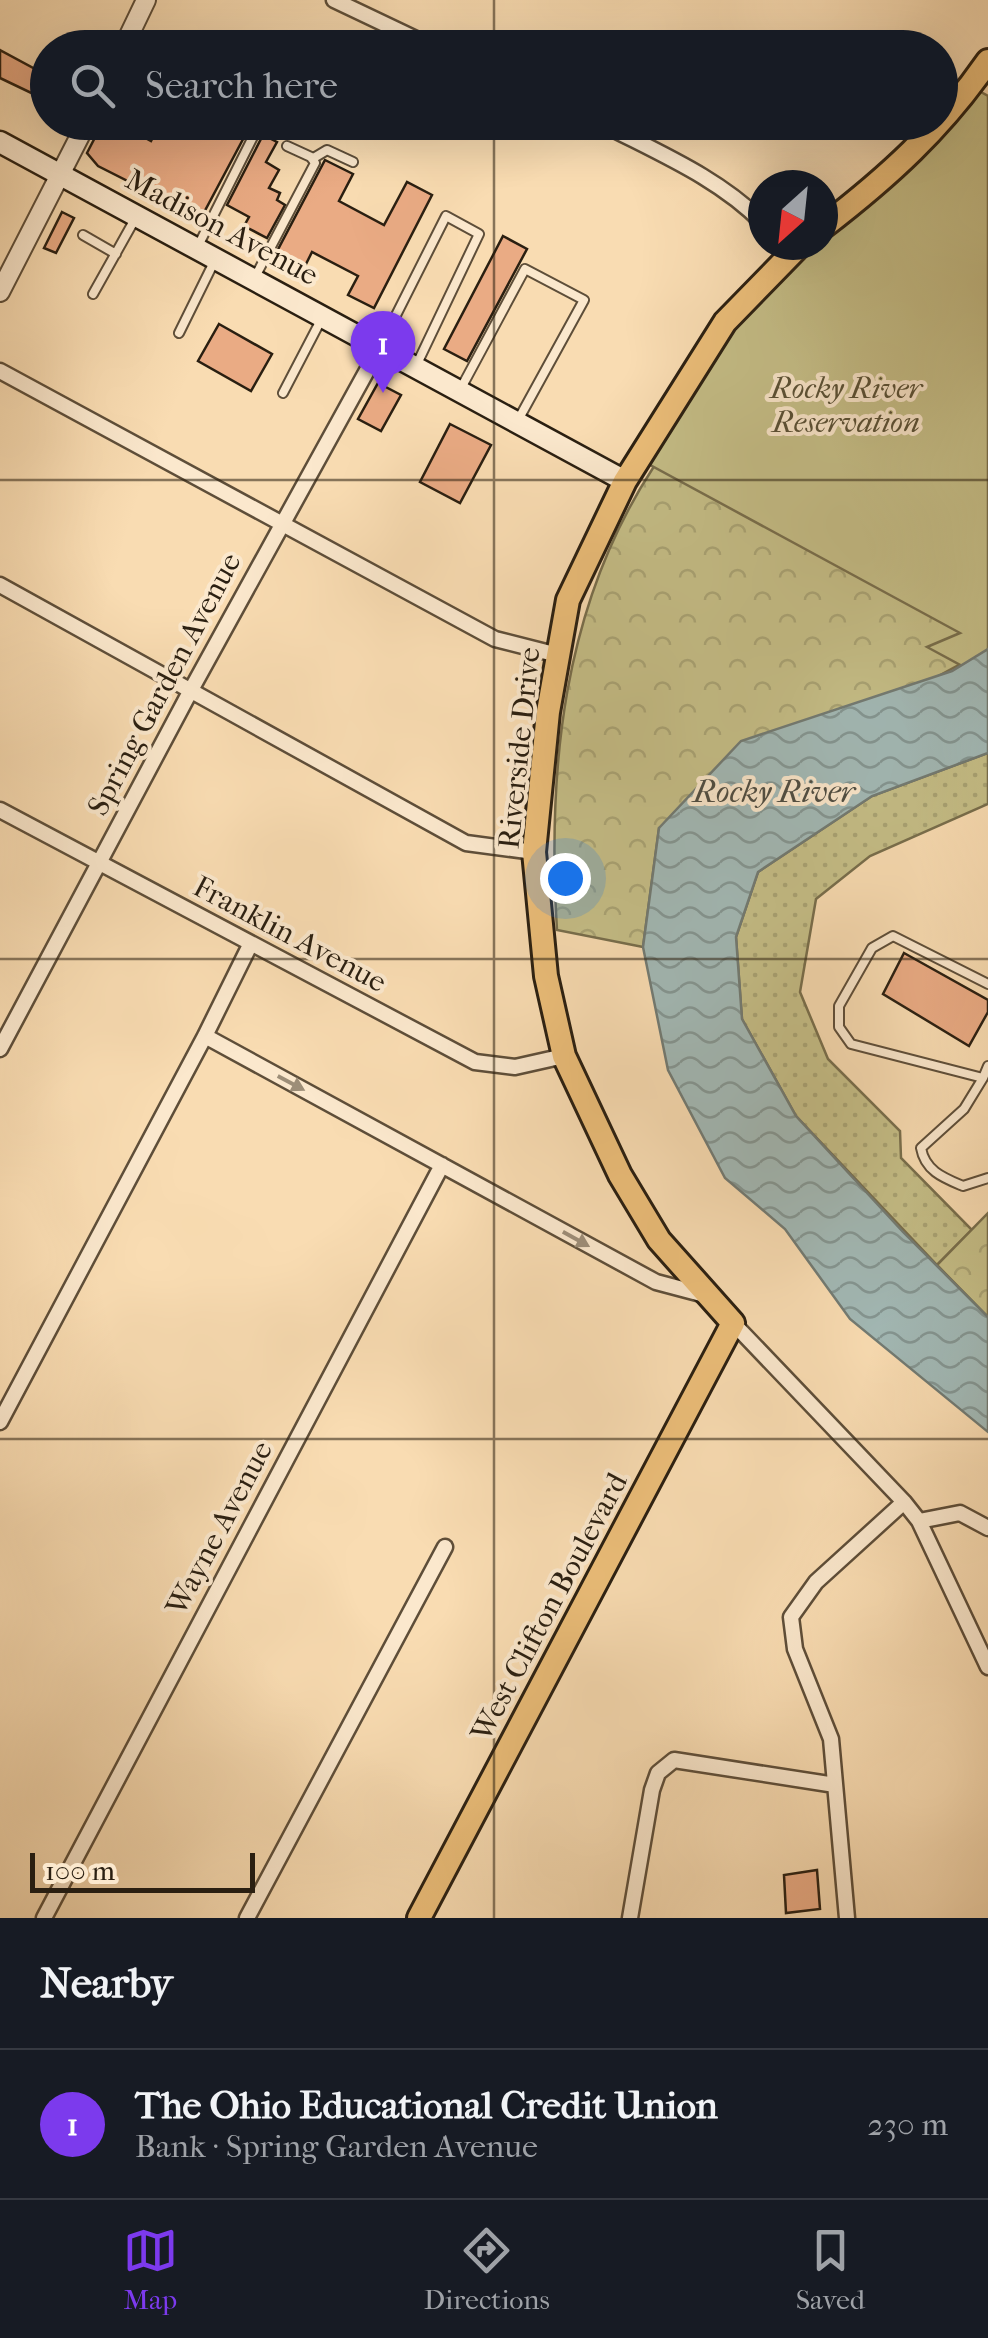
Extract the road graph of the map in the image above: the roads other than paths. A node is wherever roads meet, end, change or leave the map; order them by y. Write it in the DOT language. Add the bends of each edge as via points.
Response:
graph roads {
  1 [pos="146,0"];
  2 [pos="334,0"];
  3 [pos="132,30"];
  4 [pos="397,30"];
  5 [pos="988,61"];
  6 [pos="958,101"];
  7 [pos="79,140"];
  8 [pos="253,140"];
  9 [pos="633,140"];
  10 [pos="925,140"];
  11 [pos="0,142"];
  12 [pos="287,146"];
  13 [pos="312,159"];
  14 [pos="353,162"];
  15 [pos="62,175"];
  16 [pos="748,208"];
  17 [pos="838,215"];
  18 [pos="137,216"];
  19 [pos="83,235"];
  20 [pos="207,253"];
  21 [pos="116,254"];
  22 [pos="780,260"];
  23 [pos="254,279"];
  24 [pos="0,292"];
  25 [pos="94,294"];
  26 [pos="323,316"];
  27 [pos="179,333"];
  28 [pos="380,347"];
  29 [pos="416,366"];
  30 [pos="0,371"];
  31 [pos="460,390"];
  32 [pos="283,393"];
  33 [pos="517,422"];
  34 [pos="626,482"];
  35 [pos="282,522"];
  36 [pos="0,585"];
  37 [pos="558,655"];
  38 [pos="191,690"];
  39 [pos="0,810"];
  40 [pos="534,852"];
  41 [pos="98,864"];
  42 [pos="250,945"];
  43 [pos="988,984"];
  44 [pos="205,1036"];
  45 [pos="0,1050"];
  46 [pos="564,1056"];
  47 [pos="988,1066"];
  48 [pos="983,1078"];
  49 [pos="442,1165"];
  50 [pos="988,1178"];
  51 [pos="708,1295"];
  52 [pos="734,1324"];
  53 [pos="0,1422"];
  54 [pos="904,1502"];
  55 [pos="919,1521"];
  56 [pos="988,1528"];
  57 [pos="445,1547"];
  58 [pos="988,1667"];
  59 [pos="835,1785"];
  60 [pos="44,1918"];
  61 [pos="247,1918"];
  62 [pos="418,1918"];
  63 [pos="630,1918"];
  64 [pos="846,1918"];
  1 -- 3 [label="street"];
  2 -- 4 [label="street"];
  5 -- 6 [label="main road"];
  7 -- 15 [label="street"];
  8 -- 20 [label="lane"];
  9 -- 16 [label="street"];
  10 -- 17 [label="main road"];
  11 -- 15 [label="main road, Madison Avenue"];
  12 -- 13 [label="lane"];
  13 -- 14 [label="lane" via="327,150"];
  13 -- 23 [label="lane"];
  15 -- 18 [label="main road, Madison Avenue"];
  15 -- 24 [label="street"];
  18 -- 20 [label="main road, Madison Avenue"];
  18 -- 21 [label="lane"];
  19 -- 21 [label="lane"];
  20 -- 23 [label="main road, Madison Avenue"];
  20 -- 27 [label="lane"];
  21 -- 25 [label="lane"];
  22 -- 34 [label="main road, Riverside Drive" via="725,322"];
  23 -- 26 [label="main road, Madison Avenue"];
  26 -- 28 [label="main road, Madison Avenue"];
  26 -- 32 [label="lane"];
  28 -- 29 [label="main road, Madison Avenue"];
  28 -- 29 [label="lane" via="446,216 479,234"];
  28 -- 35 [label="street, Spring Garden Avenue"];
  29 -- 31 [label="main road, Madison Avenue"];
  30 -- 35 [label="street"];
  31 -- 33 [label="main road, Madison Avenue"];
  31 -- 33 [label="lane" via="525,269 584,300"];
  33 -- 34 [label="main road, Madison Avenue"];
  34 -- 37 [label="main road, Riverside Drive" via="568,600"];
  35 -- 37 [label="street" via="495,639"];
  35 -- 38 [label="street, Spring Garden Avenue"];
  36 -- 38 [label="street"];
  37 -- 40 [label="main road, Riverside Drive"];
  38 -- 40 [label="street" via="466,843"];
  38 -- 41 [label="street, Spring Garden Avenue"];
  39 -- 41 [label="street, Franklin Avenue"];
  40 -- 46 [label="main road, Riverside Drive" via="546,976"];
  41 -- 42 [label="street, Franklin Avenue"];
  41 -- 45 [label="street, Spring Garden Avenue"];
  42 -- 44 [label="street"];
  42 -- 46 [label="street, Franklin Avenue" via="474,1062 515,1066"];
  43 -- 48 [label="lane" via="893,936 872,948 838,1006 839,1027 850,1044"];
  44 -- 49 [label="street, one-way"];
  44 -- 53 [label="street"];
  46 -- 51 [label="main road, Riverside Drive" via="659,1240"];
  47 -- 48 [label="lane"];
  48 -- 50 [label="lane" via="964,1109 921,1148 937,1175 963,1186"];
  49 -- 51 [label="street, one-way" via="656,1282"];
  49 -- 60 [label="street, Wayne Avenue"];
  51 -- 52 [label="main road, Riverside Drive"];
  52 -- 54 [label="street, Riverside Drive"];
  52 -- 62 [label="main road, West Clifton Boulevard"];
  54 -- 55 [label="street, Riverside Drive"];
  54 -- 59 [label="street" via="816,1582 791,1617 795,1650 831,1739"];
  55 -- 56 [label="street" via="960,1513"];
  55 -- 58 [label="street, Riverside Drive"];
  57 -- 61 [label="street"];
  59 -- 63 [label="street" via="674,1760 658,1773 652,1790"];
  59 -- 64 [label="street"];
}
